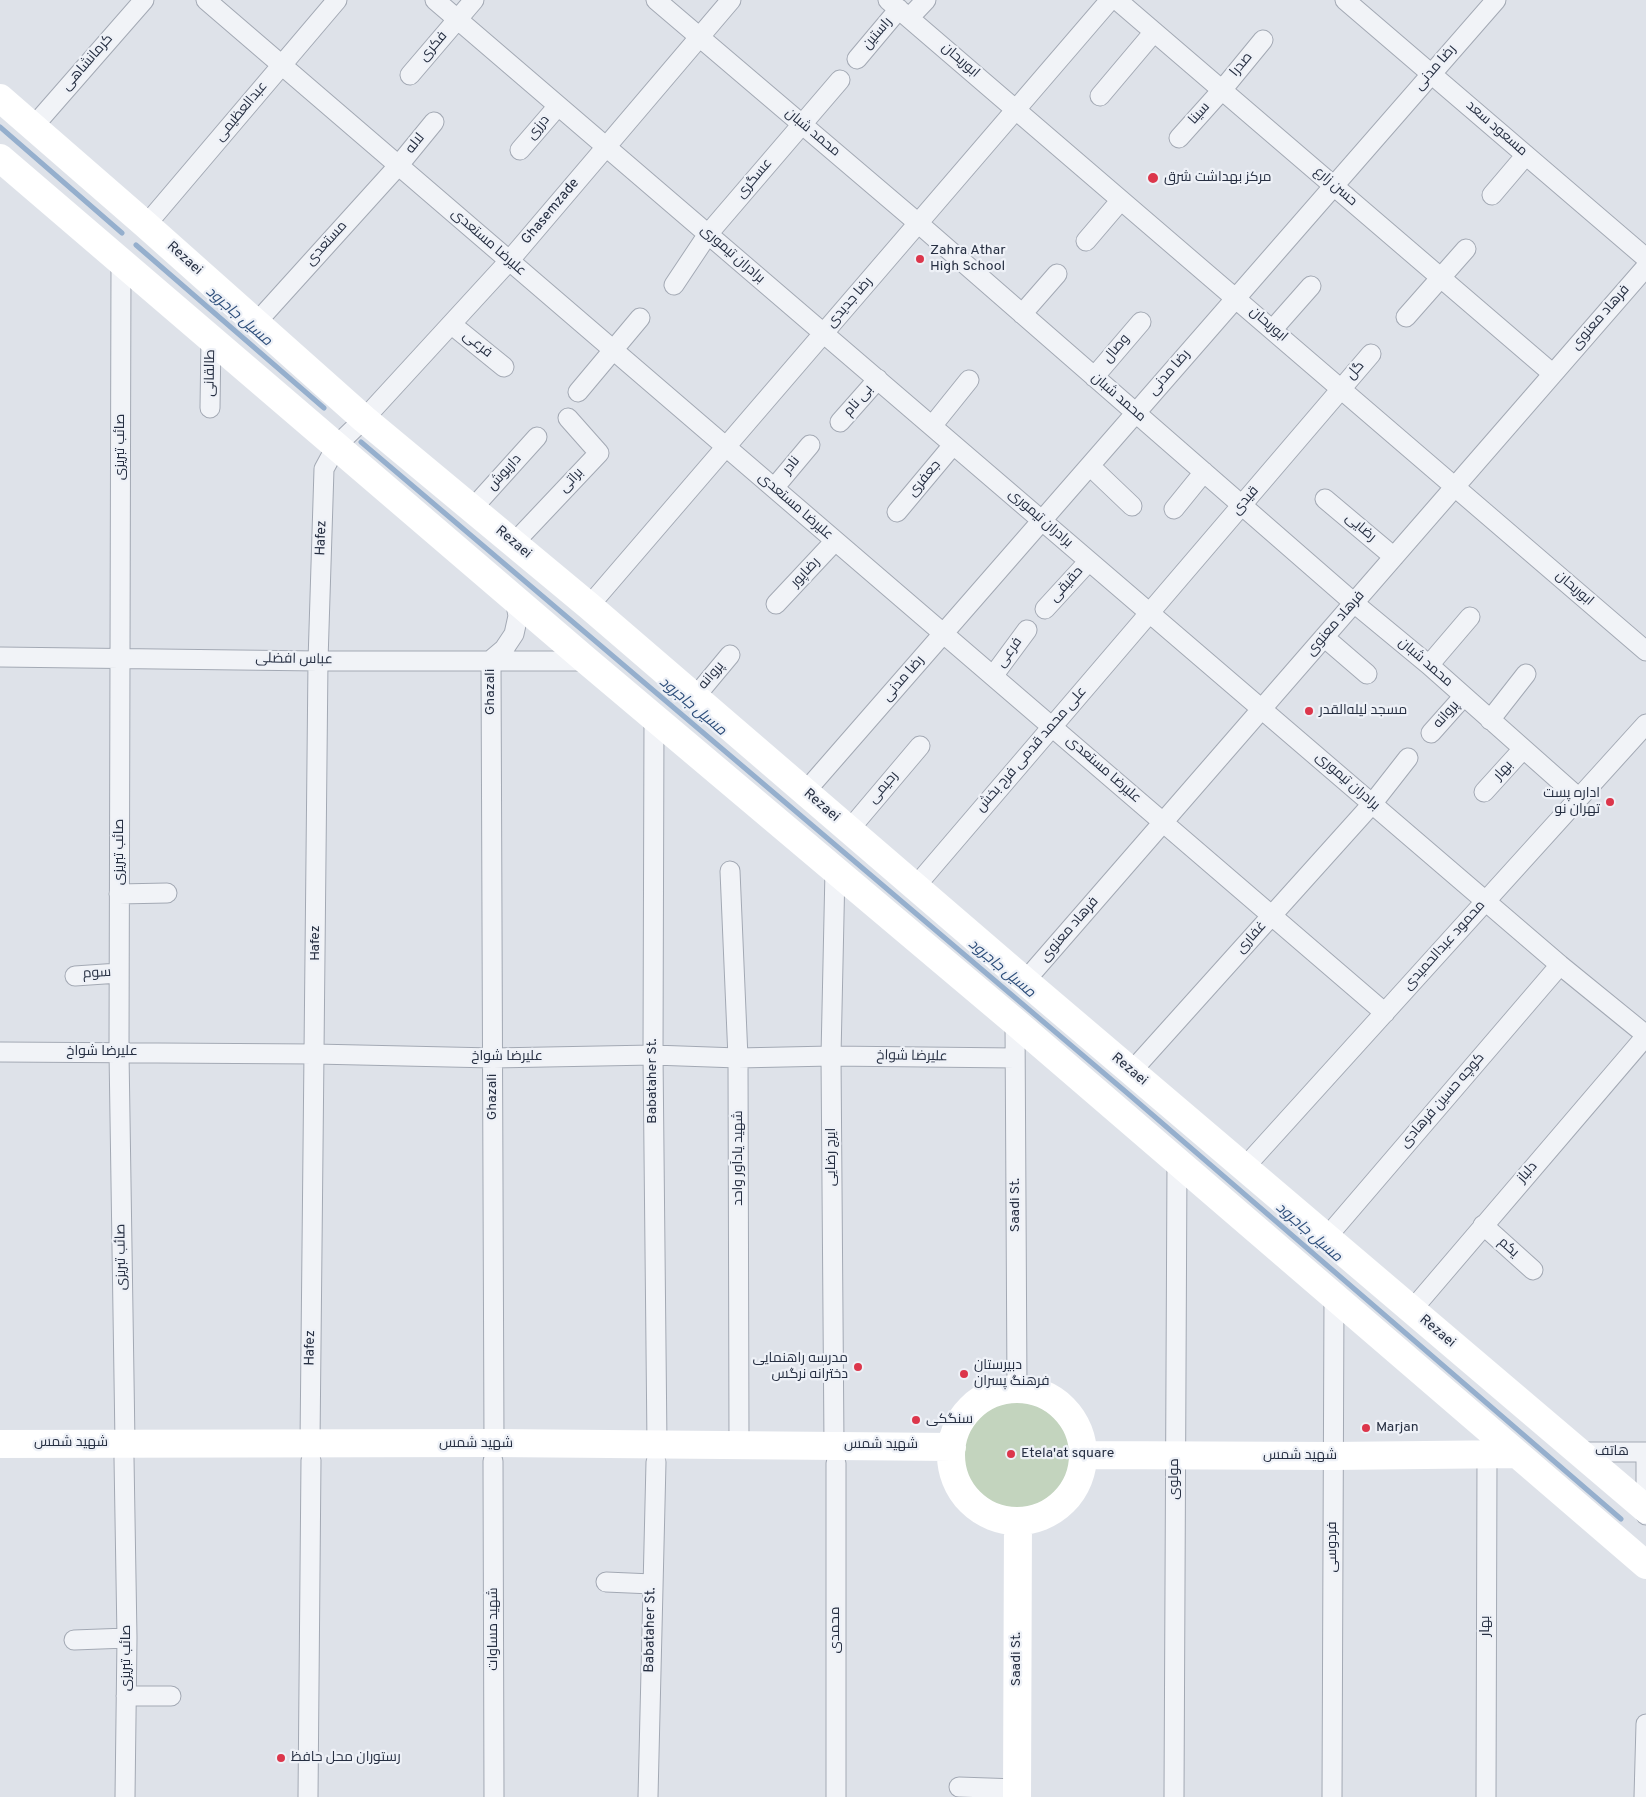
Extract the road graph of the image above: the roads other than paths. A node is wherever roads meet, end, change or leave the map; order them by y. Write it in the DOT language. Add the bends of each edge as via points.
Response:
graph roads {
  1 [pos="144,0"];
  2 [pos="206,0"];
  3 [pos="337,0"];
  4 [pos="435,0"];
  5 [pos="474,0"];
  6 [pos="656,0"];
  7 [pos="731,0"];
  8 [pos="926,0"];
  9 [pos="1110,0"];
  10 [pos="1117,0"];
  11 [pos="1346,0"];
  12 [pos="1496,0"];
  13 [pos="899,9"];
  14 [pos="458,19"];
  15 [pos="1154,32"];
  16 [pos="699,38"];
  17 [pos="1263,40"];
  18 [pos="857,59"];
  19 [pos="282,65"];
  20 [pos="1431,74"];
  21 [pos="410,75"];
  22 [pos="840,80"];
  23 [pos="1222,90"];
  24 [pos="1100,96"];
  25 [pos="0,98"];
  26 [pos="558,106"];
  27 [pos="1016,109"];
  28 [pos="434,122"];
  29 [pos="802,124"];
  30 [pos="33,127"];
  31 [pos="1179,138"];
  32 [pos="605,148"];
  33 [pos="520,150"];
  34 [pos="1526,155"];
  35 [pos="0,158"];
  36 [pos="398,166"];
  37 [pos="1334,186"];
  38 [pos="1492,195"];
  39 [pos="1122,200"];
  40 [pos="918,224"];
  41 [pos="146,225"];
  42 [pos="708,234"];
  43 [pos="1086,240"];
  44 [pos="1466,249"];
  45 [pos="1646,258"];
  46 [pos="121,261"];
  47 [pos="509,261"];
  48 [pos="1646,267"];
  49 [pos="1057,274"];
  50 [pos="1441,278"];
  51 [pos="674,285"];
  52 [pos="1311,286"];
  53 [pos="1236,298"];
  54 [pos="1022,314"];
  55 [pos="1406,317"];
  56 [pos="640,318"];
  57 [pos="1141,322"];
  58 [pos="256,323"];
  59 [pos="451,324"];
  60 [pos="1272,329"];
  61 [pos="823,333"];
  62 [pos="211,338"];
  63 [pos="613,350"];
  64 [pos="1371,354"];
  65 [pos="504,366"];
  66 [pos="1553,374"];
  67 [pos="1094,377"];
  68 [pos="878,380"];
  69 [pos="969,380"];
  70 [pos="1342,388"];
  71 [pos="578,392"];
  72 [pos="210,408"];
  73 [pos="1136,413"];
  74 [pos="568,418"];
  75 [pos="364,419"];
  76 [pos="840,422"];
  77 [pos="932,426"];
  78 [pos="537,437"];
  79 [pos="337,445"];
  80 [pos="810,445"];
  81 [pos="954,445"];
  82 [pos="726,447"];
  83 [pos="1090,466"];
  84 [pos="1204,472"];
  85 [pos="1456,486"];
  86 [pos="774,488"];
  87 [pos="1325,499"];
  88 [pos="1242,505"];
  89 [pos="1132,506"];
  90 [pos="1174,508"];
  91 [pos="472,509"];
  92 [pos="897,512"];
  93 [pos="1042,520"];
  94 [pos="835,541"];
  95 [pos="513,544"];
  96 [pos="1394,557"];
  97 [pos="1089,561"];
  98 [pos="515,599"];
  99 [pos="1354,602"];
  100 [pos="776,604"];
  101 [pos="589,606"];
  102 [pos="1046,609"];
  103 [pos="1150,613"];
  104 [pos="1470,618"];
  105 [pos="1027,630"];
  106 [pos="943,633"];
  107 [pos="1324,637"];
  108 [pos="1646,651"];
  109 [pos="730,655"];
  110 [pos="0,657"];
  111 [pos="120,658"];
  112 [pos="491,660"];
  113 [pos="318,661"];
  114 [pos="587,661"];
  115 [pos="1428,665"];
  116 [pos="1367,674"];
  117 [pos="1526,674"];
  118 [pos="993,676"];
  119 [pos="695,697"];
  120 [pos="1463,697"];
  121 [pos="1262,709"];
  122 [pos="654,718"];
  123 [pos="1490,720"];
  124 [pos="1646,724"];
  125 [pos="1052,727"];
  126 [pos="1431,733"];
  127 [pos="920,746"];
  128 [pos="1523,749"];
  129 [pos="1408,758"];
  130 [pos="805,792"];
  131 [pos="1484,792"];
  132 [pos="1579,798"];
  133 [pos="1372,804"];
  134 [pos="1163,822"];
  135 [pos="849,830"];
  136 [pos="835,870"];
  137 [pos="730,871"];
  138 [pos="915,887"];
  139 [pos="167,893"];
  140 [pos="119,894"];
  141 [pos="1485,901"];
  142 [pos="1272,916"];
  143 [pos="1560,965"];
  144 [pos="119,973"];
  145 [pos="75,976"];
  146 [pos="1025,982"];
  147 [pos="1386,1013"];
  148 [pos="1014,1022"];
  149 [pos="1646,1036"];
  150 [pos="0,1052"];
  151 [pos="119,1052"];
  152 [pos="315,1054"];
  153 [pos="653,1055"];
  154 [pos="831,1056"];
  155 [pos="493,1058"];
  156 [pos="738,1058"];
  157 [pos="1015,1058"];
  158 [pos="1131,1072"];
  159 [pos="1177,1160"];
  160 [pos="1244,1168"];
  161 [pos="1483,1225"];
  162 [pos="1326,1238"];
  163 [pos="1533,1270"];
  164 [pos="1334,1296"];
  165 [pos="1412,1311"];
  166 [pos="1016,1389"];
  167 [pos="0,1444"];
  168 [pos="739,1445"];
  169 [pos="124,1451"];
  170 [pos="310,1452"];
  171 [pos="494,1452"];
  172 [pos="1578,1452"];
  173 [pos="656,1454"];
  174 [pos="835,1454"];
  175 [pos="952,1454"];
  176 [pos="1517,1454"];
  177 [pos="1646,1454"];
  178 [pos="1084,1455"];
  179 [pos="1175,1455"];
  180 [pos="1487,1455"];
  181 [pos="1334,1456"];
  182 [pos="0,1459"];
  183 [pos="1646,1509"];
  184 [pos="1646,1516"];
  185 [pos="1018,1522"];
  186 [pos="1646,1565"];
  187 [pos="606,1582"];
  188 [pos="652,1584"];
  189 [pos="127,1638"];
  190 [pos="74,1640"];
  191 [pos="126,1696"];
  192 [pos="171,1696"];
  193 [pos="1646,1724"];
  194 [pos="959,1787"];
  195 [pos="1017,1793"];
  196 [pos="125,1797"];
  197 [pos="308,1797"];
  198 [pos="494,1797"];
  199 [pos="648,1797"];
  200 [pos="836,1797"];
  201 [pos="1174,1797"];
  202 [pos="1332,1797"];
  203 [pos="1486,1797"];
  204 [pos="1644,1797"];
  1 -- 30 [label="street, کرمانشاهی"];
  2 -- 19 [label="street, علیرضا مستعدی"];
  3 -- 19 [label="street, عبدالعظیمی"];
  4 -- 14 [label="street, برادران تیموری"];
  5 -- 14 [label="street, فکری"];
  6 -- 16 [label="street, محمد شبان"];
  7 -- 16 [label="street, Ghasemzade"];
  8 -- 13 [label="street, راستین"];
  9 -- 27 [label="street, رضا جدیدی"];
  10 -- 15 [label="street, حسن زارع"];
  11 -- 20 [label="street, مسعود سعد"];
  12 -- 20 [label="street, رضا مدنی"];
  13 -- 18 [label="street, راستین"];
  13 -- 27 [label="street, ابوریحان"];
  14 -- 21 [label="street, فکری"];
  14 -- 26 [label="street, برادران تیموری"];
  15 -- 23 [label="street, حسن زارع"];
  15 -- 24 [label="street"];
  16 -- 29 [label="street, محمد شبان"];
  16 -- 32 [label="street, Ghasemzade"];
  17 -- 23 [label="street, صدرا"];
  19 -- 36 [label="street, علیرضا مستعدی"];
  19 -- 41 [label="street, عبدالعظیمی"];
  20 -- 34 [label="street, مسعود سعد"];
  20 -- 37 [label="street, رضا مدنی"];
  22 -- 29 [label="street, عسگری"];
  23 -- 31 [label="street, سینا"];
  23 -- 37 [label="street, حسن زارع"];
  25 -- 30 [label="main road, Rezaei"];
  26 -- 32 [label="street, برادران تیموری"];
  26 -- 33 [label="street, درزی"];
  27 -- 39 [label="street, ابوریحان"];
  27 -- 40 [label="street, رضا جدیدی"];
  28 -- 36 [label="street, لاله"];
  29 -- 40 [label="street, محمد شبان"];
  29 -- 42 [label="street, عسگری"];
  30 -- 41 [label="main road, Rezaei"];
  32 -- 42 [label="street, برادران تیموری"];
  32 -- 47 [label="street, Ghasemzade"];
  34 -- 38 [label="street"];
  34 -- 45 [label="street, مسعود سعد"];
  35 -- 46 [label="main road"];
  36 -- 47 [label="street, علیرضا مستعدی"];
  36 -- 58 [label="street, مستعدی"];
  37 -- 50 [label="street, حسن زارع"];
  37 -- 53 [label="street, رضا مدنی"];
  39 -- 43 [label="street"];
  39 -- 53 [label="street, ابوریحان"];
  40 -- 54 [label="street, محمد شبان"];
  40 -- 61 [label="street, رضا جدیدی"];
  41 -- 58 [label="main road, Rezaei"];
  42 -- 51 [label="street, عسگری"];
  42 -- 61 [label="street, برادران تیموری"];
  44 -- 50 [label="street"];
  46 -- 62 [label="main road"];
  46 -- 111 [label="street, صائب تبریزی"];
  47 -- 59 [label="street, Ghasemzade"];
  47 -- 63 [label="street, علیرضا مستعدی"];
  48 -- 66 [label="street, فرهاد معنوی"];
  49 -- 54 [label="street"];
  50 -- 55 [label="street"];
  50 -- 66 [label="street, حسن زارع"];
  52 -- 60 [label="street"];
  53 -- 60 [label="street, ابوریحان"];
  53 -- 73 [label="street, رضا مدنی"];
  54 -- 67 [label="street, محمد شبان"];
  56 -- 63 [label="street"];
  57 -- 67 [label="street, وصال"];
  58 -- 75 [label="main road, Rezaei"];
  59 -- 65 [label="street, فرعی"];
  59 -- 75 [label="street, Ghasemzade"];
  60 -- 70 [label="street, ابوریحان"];
  61 -- 68 [label="street, برادران تیموری"];
  61 -- 82 [label="street, رضا جدیدی"];
  62 -- 72 [label="street, طالقانی"];
  62 -- 79 [label="main road"];
  63 -- 71 [label="street"];
  63 -- 82 [label="street, علیرضا مستعدی"];
  64 -- 70 [label="street, گل"];
  66 -- 85 [label="street, فرهاد معنوی"];
  67 -- 73 [label="street, محمد شبان"];
  68 -- 76 [label="street, بی نام"];
  68 -- 77 [label="street, برادران تیموری"];
  69 -- 77 [label="street"];
  70 -- 85 [label="street, ابوریحان"];
  70 -- 88 [label="street, قیدی"];
  73 -- 83 [label="street, رضا مدنی"];
  73 -- 84 [label="street, محمد شبان"];
  74 -- 95 [label="street, براتی" via="599,453"];
  75 -- 79 [label="street, Hafez"];
  75 -- 91 [label="main road, Rezaei"];
  77 -- 81 [label="street, برادران تیموری"];
  78 -- 91 [label="street, داریوش"];
  79 -- 98 [label="main road"];
  79 -- 113 [label="street, Hafez" via="324,469"];
  80 -- 86 [label="street, نادر"];
  81 -- 92 [label="street, جعفری"];
  81 -- 93 [label="street, برادران تیموری"];
  82 -- 86 [label="street, علیرضا مستعدی"];
  82 -- 101 [label="street, رضا جدیدی"];
  83 -- 89 [label="street"];
  83 -- 93 [label="street, رضا مدنی"];
  84 -- 88 [label="street, محمد شبان"];
  84 -- 90 [label="street"];
  85 -- 96 [label="street, فرهاد معنوی"];
  85 -- 108 [label="street, ابوریحان"];
  86 -- 94 [label="street, علیرضا مستعدی"];
  87 -- 96 [label="street, رضایی"];
  88 -- 99 [label="street, محمد شبان"];
  88 -- 103 [label="street, قیدی"];
  91 -- 95 [label="main road, Rezaei"];
  93 -- 97 [label="street, برادران تیموری"];
  93 -- 106 [label="street, رضا مدنی"];
  94 -- 100 [label="street, رضاپور"];
  94 -- 106 [label="street, علیرضا مستعدی"];
  95 -- 101 [label="main road, Rezaei"];
  96 -- 99 [label="street, فرهاد معنوی"];
  97 -- 102 [label="street, حقیقی"];
  97 -- 103 [label="street, برادران تیموری"];
  98 -- 112 [label="street" via="518,616 514,634"];
  98 -- 114 [label="main road"];
  99 -- 107 [label="street, فرهاد معنوی"];
  99 -- 115 [label="street, محمد شبان"];
  101 -- 119 [label="main road, Rezaei"];
  103 -- 121 [label="street, برادران تیموری"];
  103 -- 125 [label="street, علی محمد قدمی فرح بخش"];
  104 -- 115 [label="street"];
  105 -- 118 [label="street, فرعی"];
  106 -- 118 [label="street, علیرضا مستعدی"];
  106 -- 130 [label="street, رضا مدنی"];
  107 -- 116 [label="street"];
  107 -- 121 [label="street, فرهاد معنوی"];
  109 -- 119 [label="street, پروانه"];
  110 -- 111 [label="street, عباس افضلی"];
  111 -- 113 [label="street, عباس افضلی"];
  111 -- 140 [label="street, صائب تبریزی"];
  112 -- 113 [label="street, عباس افضلی"];
  112 -- 114 [label="street, عباس افضلی"];
  112 -- 155 [label="street, Ghazali"];
  113 -- 152 [label="street, Hafez"];
  114 -- 122 [label="main road"];
  115 -- 120 [label="street, محمد شبان"];
  117 -- 123 [label="street"];
  118 -- 125 [label="street, علیرضا مستعدی"];
  119 -- 130 [label="main road, Rezaei"];
  120 -- 123 [label="street, محمد شبان"];
  120 -- 126 [label="street, پروانه"];
  121 -- 133 [label="street, برادران تیموری"];
  121 -- 134 [label="street, فرهاد معنوی"];
  122 -- 136 [label="main road"];
  122 -- 153 [label="street, Babataher St."];
  123 -- 128 [label="street, محمد شبان"];
  124 -- 132 [label="street, محمود عبدالحمیدی"];
  125 -- 134 [label="street, علیرضا مستعدی"];
  125 -- 138 [label="street, علی محمد قدمی فرح بخش"];
  127 -- 135 [label="street, رحیمی"];
  128 -- 131 [label="street, بهار"];
  128 -- 132 [label="street, محمد شبان"];
  129 -- 133 [label="street, غفاری"];
  130 -- 135 [label="main road, Rezaei"];
  132 -- 141 [label="street, محمود عبدالحمیدی"];
  133 -- 141 [label="street, برادران تیموری"];
  133 -- 142 [label="street, غفاری"];
  134 -- 142 [label="street, علیرضا مستعدی"];
  134 -- 146 [label="street, فرهاد معنوی"];
  135 -- 138 [label="main road, Rezaei"];
  136 -- 148 [label="main road"];
  136 -- 154 [label="street, ایرج رضایی"];
  137 -- 156 [label="street, شهید یادآور واحد"];
  138 -- 146 [label="main road, Rezaei"];
  139 -- 140 [label="street"];
  140 -- 144 [label="street, صائب تبریزی"];
  141 -- 143 [label="street, برادران تیموری"];
  141 -- 147 [label="street, محمود عبدالحمیدی"];
  142 -- 147 [label="street, علیرضا مستعدی"];
  142 -- 158 [label="street, غفاری"];
  143 -- 149 [label="street, برادران تیموری"];
  143 -- 162 [label="street, کوچه حسین فرهادی"];
  144 -- 145 [label="street, سوم"];
  144 -- 151 [label="street, صائب تبریزی"];
  146 -- 158 [label="main road, Rezaei"];
  147 -- 160 [label="street, محمود عبدالحمیدی"];
  148 -- 157 [label="street, Saadi St."];
  148 -- 159 [label="main road"];
  149 -- 161 [label="street, دلباز"];
  150 -- 151 [label="street, علیرضا شواخ"];
  151 -- 152 [label="street, علیرضا شواخ"];
  151 -- 169 [label="street, صائب تبریزی"];
  152 -- 155 [label="street, علیرضا شواخ"];
  152 -- 170 [label="street, Hafez"];
  153 -- 155 [label="street, علیرضا شواخ"];
  153 -- 156 [label="street, علیرضا شواخ"];
  153 -- 173 [label="street, Babataher St."];
  154 -- 156 [label="street, علیرضا شواخ"];
  154 -- 157 [label="street, علیرضا شواخ"];
  154 -- 174 [label="street, ایرج رضایی"];
  155 -- 171 [label="street, Ghazali"];
  156 -- 168 [label="street, شهید یادآور واحد"];
  157 -- 166 [label="street, Saadi St."];
  158 -- 160 [label="main road, Rezaei"];
  159 -- 164 [label="main road"];
  159 -- 179 [label="street, مولوی"];
  160 -- 162 [label="main road, Rezaei"];
  161 -- 163 [label="street, یکم"];
  161 -- 165 [label="street, دلباز"];
  162 -- 165 [label="main road, Rezaei"];
  164 -- 176 [label="main road"];
  164 -- 181 [label="street, فردوسی"];
  165 -- 172 [label="main road, Rezaei"];
  166 -- 175 [label="main road" via="996,1392 978,1402 954,1435"];
  166 -- 178 [label="main road" via="1037,1391 1056,1401 1071,1416 1080,1434"];
  167 -- 169 [label="main road, شهید شمس"];
  168 -- 173 [label="main road, شهید شمس"];
  168 -- 174 [label="main road, شهید شمس"];
  169 -- 170 [label="main road, شهید شمس"];
  169 -- 182 [label="main road, شهید شمس"];
  169 -- 189 [label="street, صائب تبریزی"];
  170 -- 171 [label="main road, شهید شمس"];
  170 -- 197 [label="street, Hafez"];
  171 -- 173 [label="main road, شهید شمس"];
  171 -- 198 [label="street, شهید مساوات"];
  172 -- 177 [label="street, هاتف"];
  172 -- 183 [label="main road, Rezaei"];
  173 -- 174 [label="main road, شهید شمس"];
  173 -- 188 [label="street, Babataher St."];
  174 -- 175 [label="main road, شهید شمس"];
  174 -- 200 [label="street, محمدی"];
  175 -- 185 [label="main road" via="955,1476 964,1494 979,1509 997,1518"];
  176 -- 180 [label="main road, شهید شمس"];
  176 -- 186 [label="main road"];
  177 -- 183 [label="street"];
  178 -- 179 [label="main road, شهید شمس"];
  178 -- 185 [label="main road" via="1080,1475 1071,1494 1044,1515"];
  179 -- 181 [label="main road, شهید شمس"];
  179 -- 201 [label="street, مولوی"];
  180 -- 181 [label="main road, شهید شمس"];
  180 -- 203 [label="street, بهار"];
  181 -- 202 [label="street, فردوسی"];
  183 -- 184 [label="street"];
  185 -- 195 [label="main road, Saadi St."];
  187 -- 188 [label="street"];
  188 -- 199 [label="street, Babataher St."];
  189 -- 190 [label="street"];
  189 -- 191 [label="street, صائب تبریزی"];
  191 -- 192 [label="street"];
  191 -- 196 [label="street, صائب تبریزی"];
  193 -- 204 [label="street"];
  194 -- 195 [label="street"];
}
